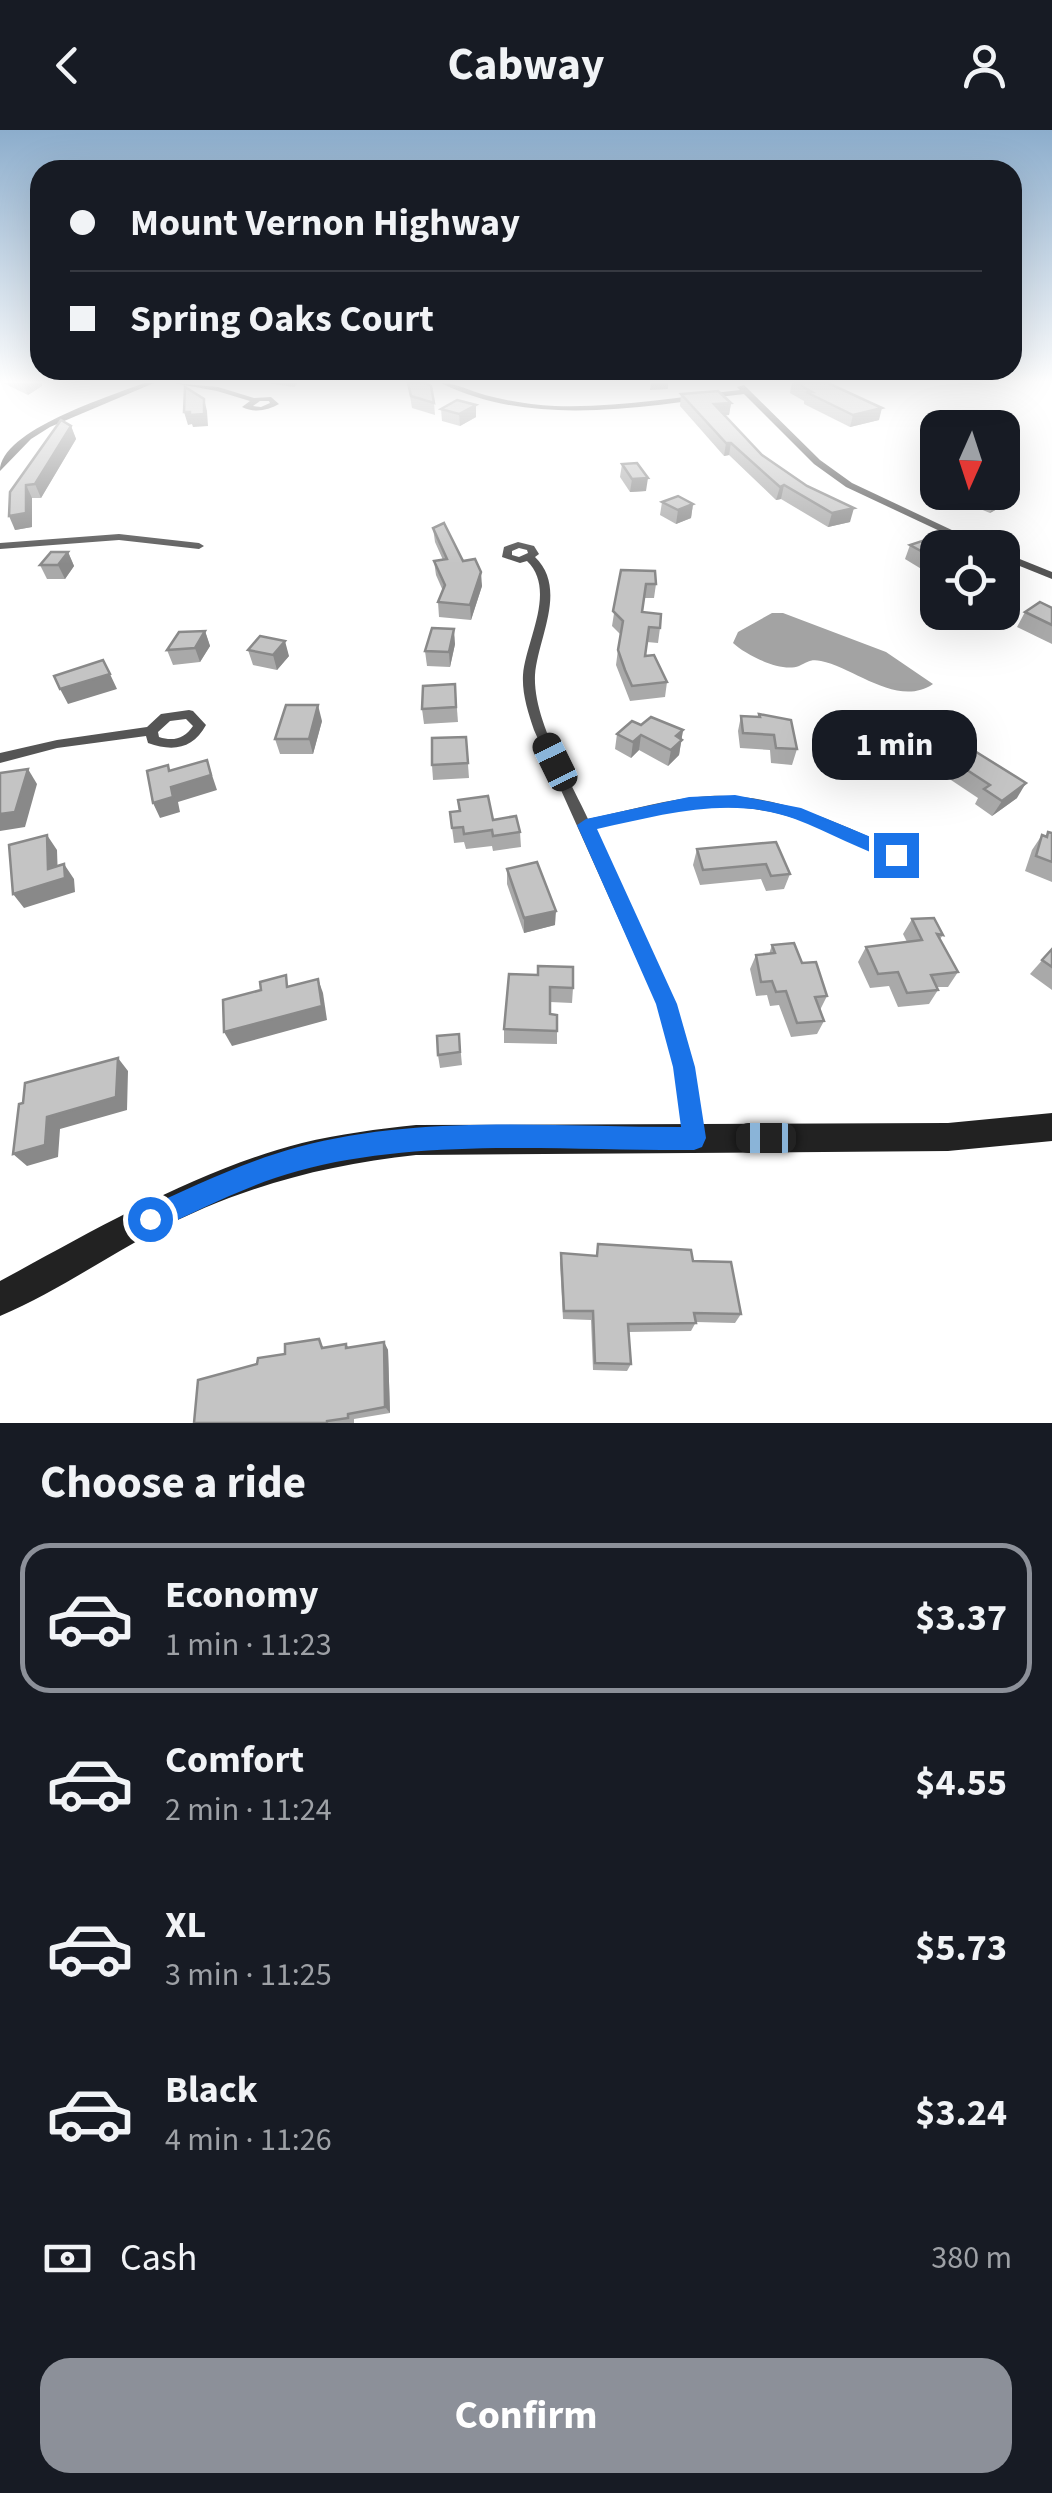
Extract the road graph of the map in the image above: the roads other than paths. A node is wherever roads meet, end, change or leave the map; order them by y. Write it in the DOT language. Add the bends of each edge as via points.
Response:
graph roads {
  1 [pos="22,443"];
  2 [pos="798,443"];
  3 [pos="0,468"];
  4 [pos="945,530"];
  5 [pos="0,546"];
  6 [pos="198,546"];
  7 [pos="530,558"];
  8 [pos="1020,563"];
  9 [pos="1052,576"];
  10 [pos="151,730"];
  11 [pos="0,758"];
  12 [pos="586,825"];
  13 [pos="896,855"];
  14 [pos="1052,1127"];
  15 [pos="694,1138"];
  16 [pos="0,1299"];
  1 -- 3 [label="street"];
  2 -- 4 [label="street" via="848,486"];
  5 -- 6 [label="street" via="119,537"];
  7 -- 12 [label="street" via="542,570 545,592 530,698"];
  8 -- 9 [label="street"];
  10 -- 11 [label="street"];
  12 -- 13 [label="street" via="689,803 735,801 795,812"];
  12 -- 15 [label="street" via="666,1004"];
  14 -- 15 [label="street" via="948,1137"];
  15 -- 16 [label="street" via="416,1140 298,1159 180,1204"];
}
